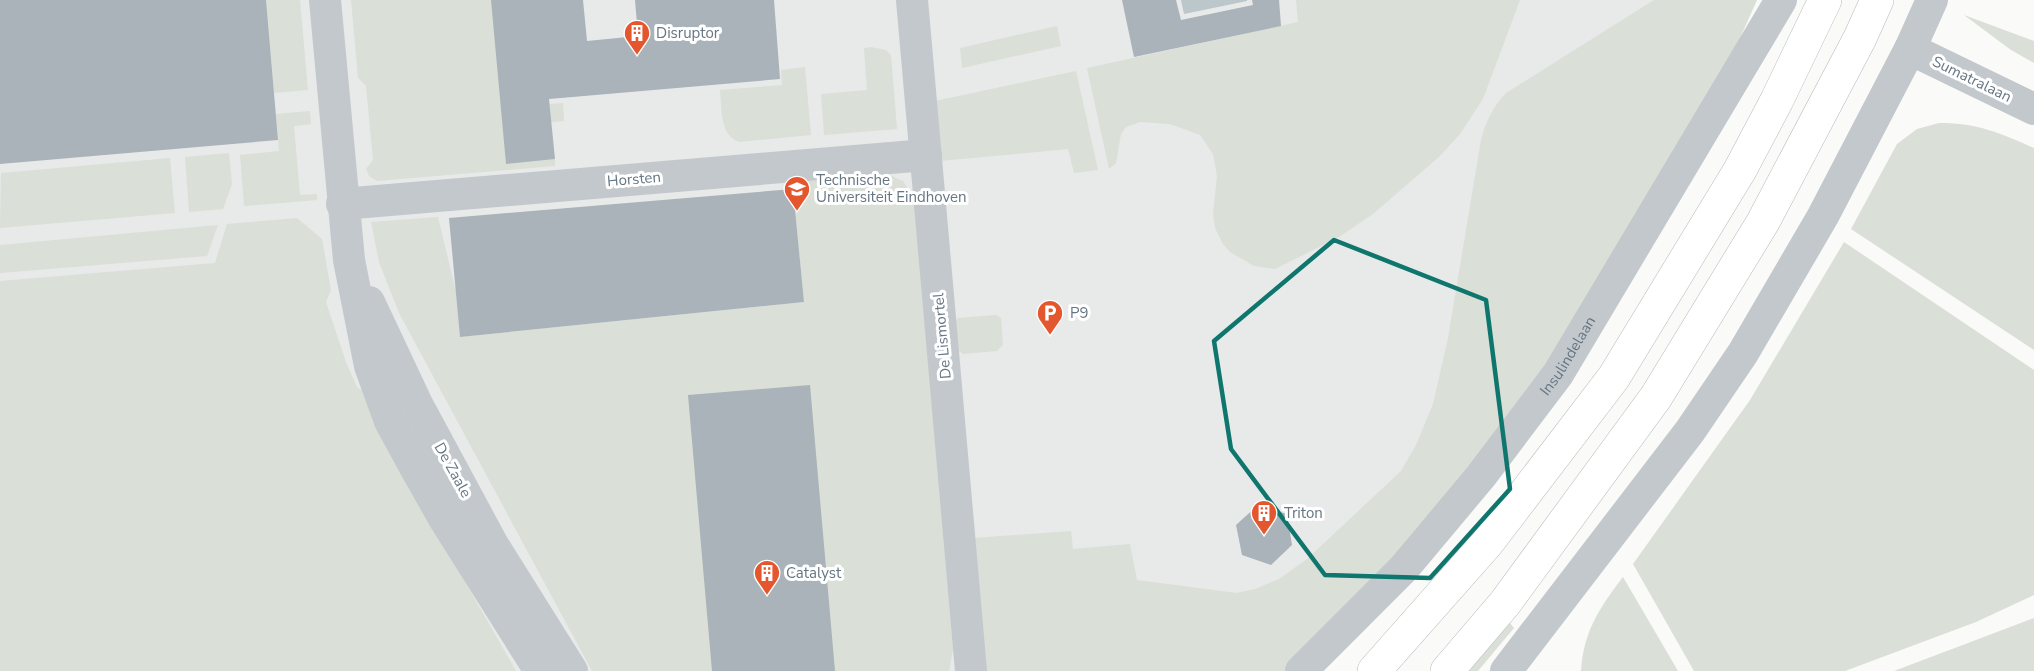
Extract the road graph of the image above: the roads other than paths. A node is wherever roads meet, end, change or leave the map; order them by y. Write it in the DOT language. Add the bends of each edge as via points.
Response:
graph roads {
  1 [pos="325,0"];
  2 [pos="912,0"];
  3 [pos="1781,0"];
  4 [pos="1825,0"];
  5 [pos="1877,0"];
  6 [pos="1932,0"];
  7 [pos="1910,49"];
  8 [pos="2034,109"];
  9 [pos="926,155"];
  10 [pos="342,204"];
  11 [pos="349,260"];
  12 [pos="540,671"];
  13 [pos="572,671"];
  14 [pos="971,671"];
  15 [pos="1301,671"];
  16 [pos="1374,671"];
  17 [pos="1447,671"];
  18 [pos="1506,671"];
  1 -- 10 [label="street, De Zaale"];
  2 -- 9 [label="street, De Lismortel"];
  3 -- 15 [label="street, Insulindelaan" via="1558,374 1481,476 1404,568"];
  4 -- 16 [label="main road" via="1740,170 1614,377 1488,542"];
  5 -- 17 [label="main road" via="1763,222 1656,397 1505,603"];
  6 -- 7 [label="street"];
  7 -- 8 [label="street, Sumatralaan"];
  7 -- 18 [label="street" via="1823,216 1743,353 1690,431"];
  9 -- 10 [label="street, Horsten"];
  9 -- 14 [label="street, De Lismortel"];
  10 -- 11 [label="street, De Zaale"];
  11 -- 12 [label="street, De Zaale" via="370,366 390,420 445,520"];
  11 -- 13 [label="street, De Zaale" via="438,443"];
}
